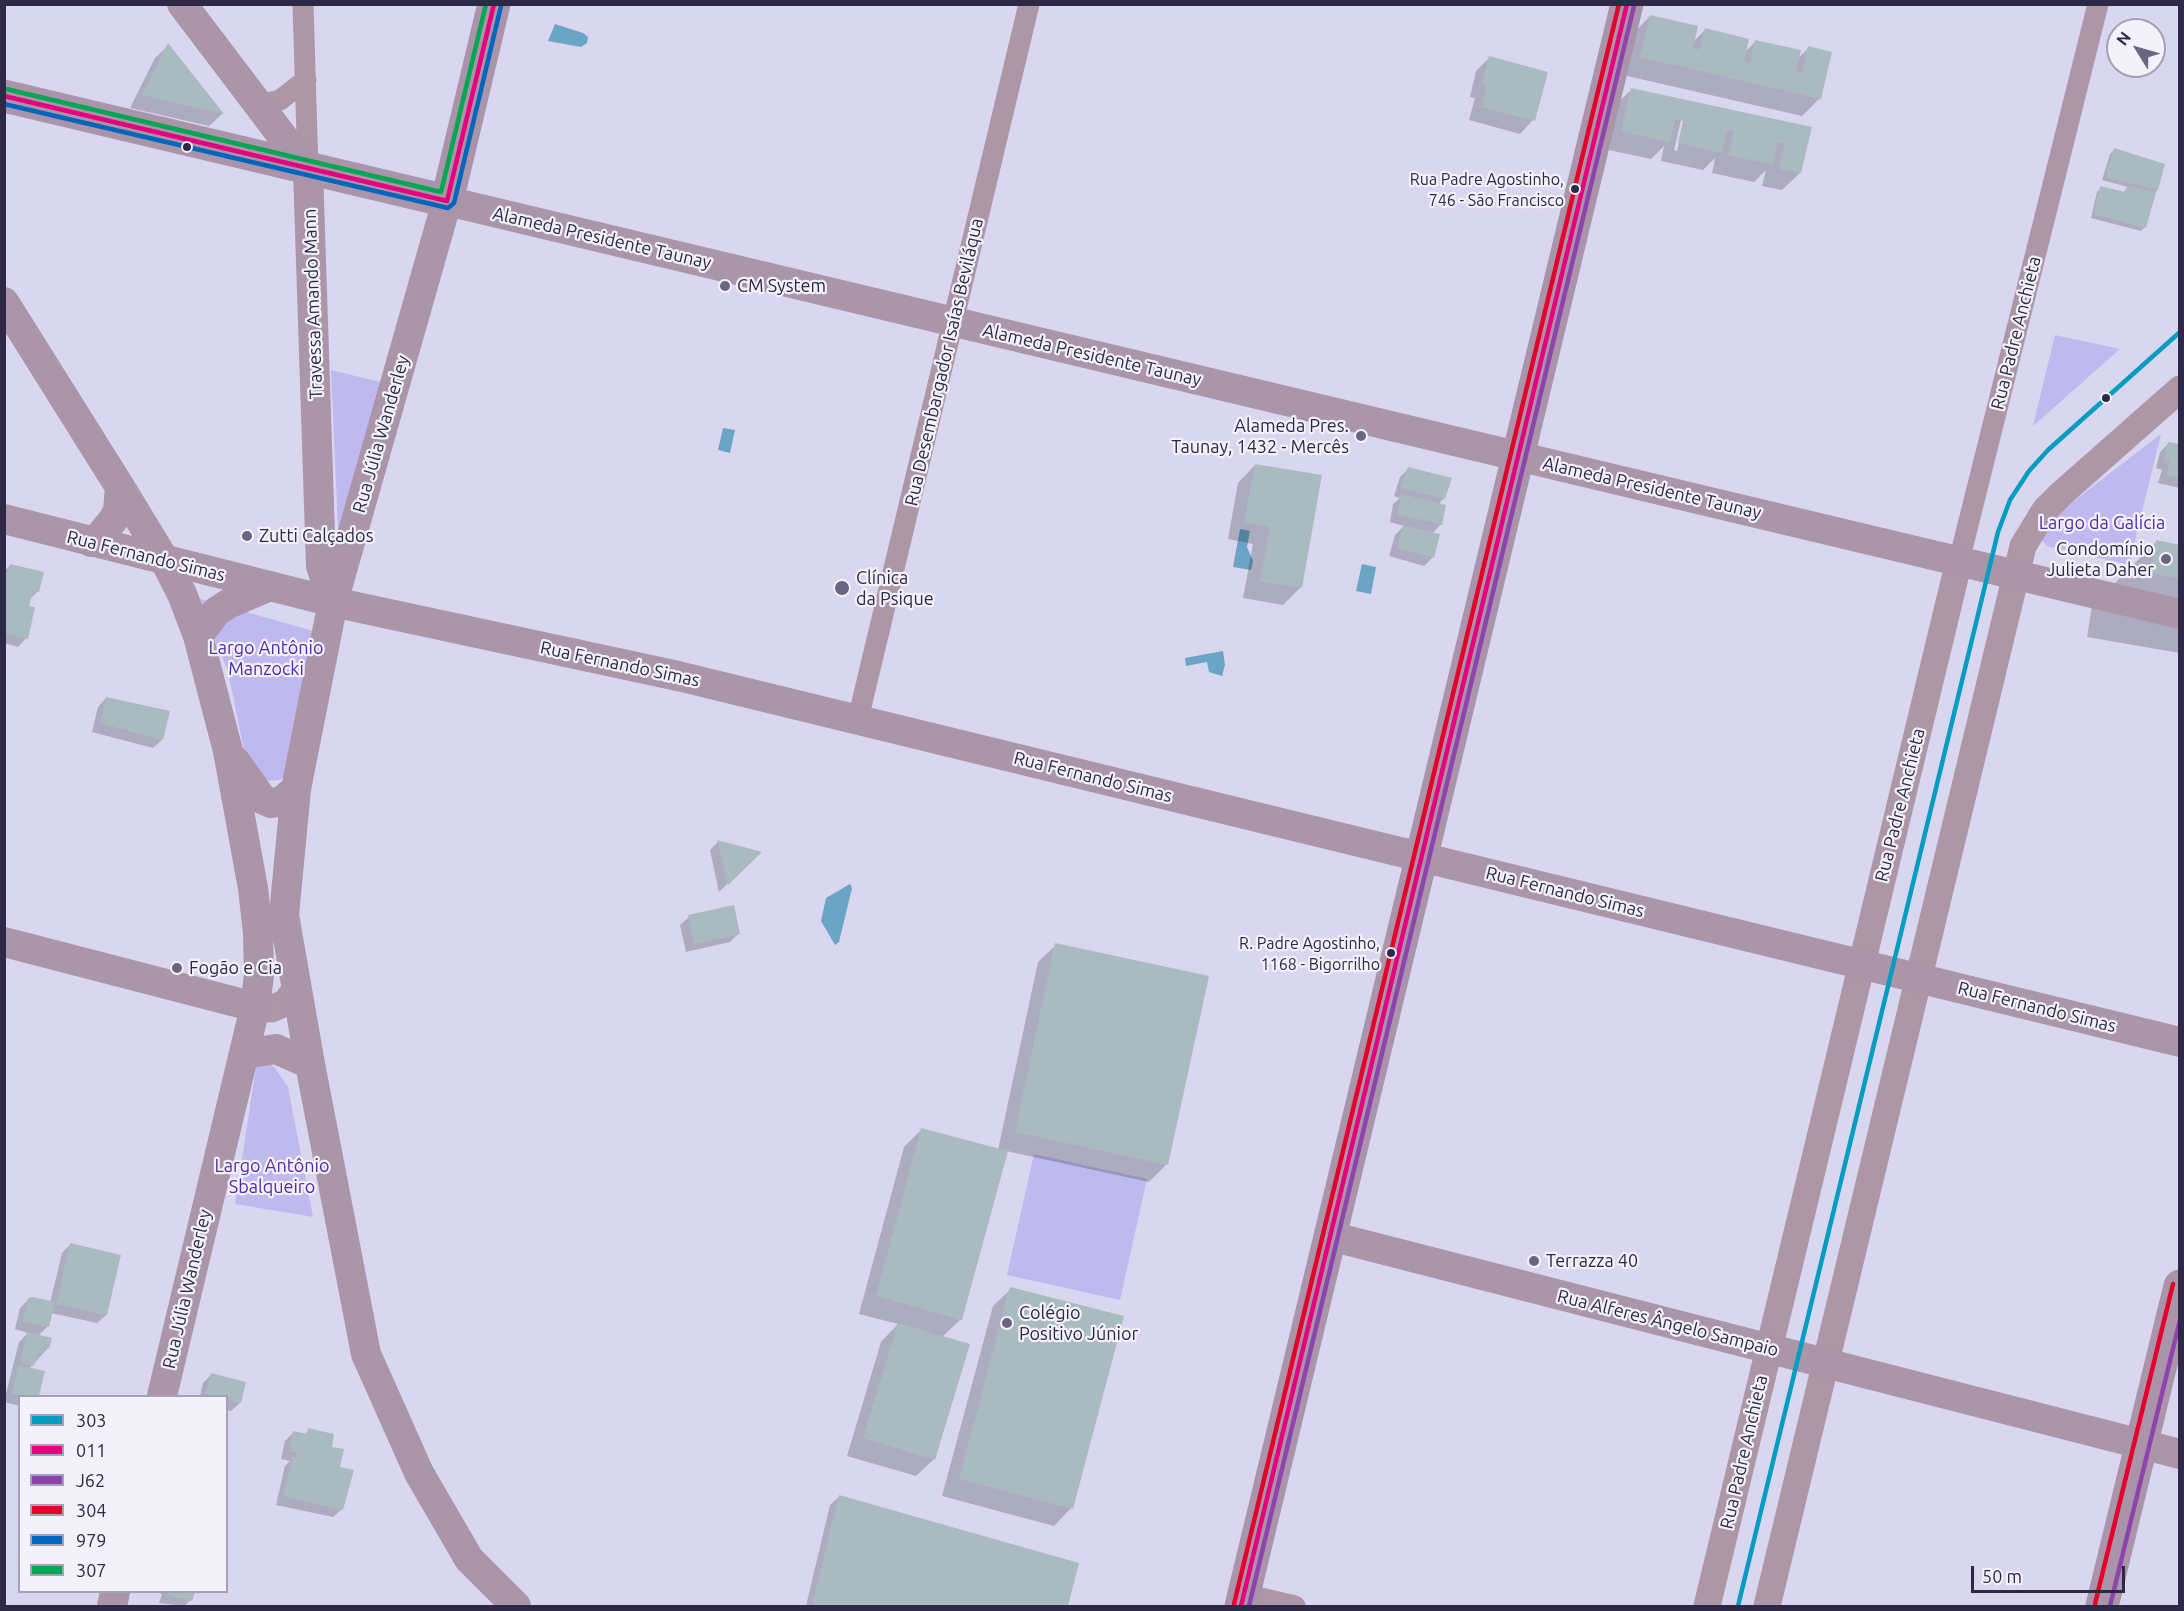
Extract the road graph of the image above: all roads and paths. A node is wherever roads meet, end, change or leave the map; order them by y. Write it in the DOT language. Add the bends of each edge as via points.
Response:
graph roads {
  1 [pos="182,4"];
  2 [pos="303,4"];
  3 [pos="494,4"];
  4 [pos="1029,4"];
  5 [pos="1627,4"];
  6 [pos="2098,4"];
  7 [pos="306,80"];
  8 [pos="4,96"];
  9 [pos="261,105"];
  10 [pos="309,170"];
  11 [pos="447,201"];
  12 [pos="4,302"];
  13 [pos="953,322"];
  14 [pos="2180,389"];
  15 [pos="1516,456"];
  16 [pos="120,487"];
  17 [pos="4,519"];
  18 [pos="90,542"];
  19 [pos="165,561"];
  20 [pos="1959,561"];
  21 [pos="2014,575"];
  22 [pos="270,586"];
  23 [pos="333,602"];
  24 [pos="2180,614"];
  25 [pos="198,636"];
  26 [pos="858,720"];
  27 [pos="228,751"];
  28 [pos="296,789"];
  29 [pos="1421,857"];
  30 [pos="4,942"];
  31 [pos="1862,964"];
  32 [pos="1918,978"];
  33 [pos="296,988"];
  34 [pos="255,1007"];
  35 [pos="2180,1042"];
  36 [pos="244,1054"];
  37 [pos="310,1064"];
  38 [pos="1330,1236"];
  39 [pos="2180,1286"];
  40 [pos="1769,1349"];
  41 [pos="1826,1364"];
  42 [pos="162,1395"];
  43 [pos="2141,1444"];
  44 [pos="2180,1454"];
  45 [pos="1243,1600"];
  46 [pos="516,1606"];
  47 [pos="1295,1606"];
  48 [pos="1707,1606"];
  49 [pos="1767,1606"];
  50 [pos="2102,1606"];
  1 -- 9 [label="main road"];
  2 -- 7 [label="street, Travessa Amando Mann"];
  3 -- 11 [label="main road, Rua Júlia Wanderley"];
  4 -- 13 [label="street, Rua Desembargador Isaías Beviláqua"];
  5 -- 15 [label="main road"];
  6 -- 20 [label="street, Rua Padre Anchieta"];
  7 -- 9 [label="street" via="280,100"];
  7 -- 10 [label="street, Travessa Amando Mann"];
  8 -- 10 [label="main road, Alameda Presidente Taunay"];
  9 -- 10 [label="main road"];
  10 -- 11 [label="main road, Alameda Presidente Taunay"];
  10 -- 23 [label="main road, Travessa Amando Mann" via="321,566"];
  11 -- 13 [label="main road, Alameda Presidente Taunay"];
  11 -- 23 [label="main road, Rua Júlia Wanderley"];
  12 -- 16 [label="main road, Rua Júlia Wanderley"];
  13 -- 15 [label="main road, Alameda Presidente Taunay"];
  13 -- 26 [label="street, Rua Desembargador Isaías Beviláqua"];
  14 -- 21 [label="street" via="2045,510 2023,546"];
  15 -- 20 [label="main road, Alameda Presidente Taunay"];
  15 -- 29 [label="main road"];
  16 -- 18 [label="main road" via="118,511 100,536"];
  16 -- 19 [label="main road, Rua Júlia Wanderley"];
  17 -- 18 [label="main road, Rua Fernando Simas"];
  18 -- 19 [label="main road, Rua Fernando Simas"];
  19 -- 22 [label="main road, Rua Fernando Simas"];
  19 -- 25 [label="main road, Rua Júlia Wanderley"];
  20 -- 21 [label="main road, Alameda Presidente Taunay"];
  20 -- 31 [label="street, Rua Padre Anchieta"];
  21 -- 24 [label="main road, Alameda Presidente Taunay"];
  21 -- 32 [label="street"];
  22 -- 23 [label="main road, Rua Fernando Simas"];
  22 -- 25 [label="main road" via="228,603"];
  23 -- 26 [label="main road, Rua Fernando Simas" via="678,676"];
  23 -- 28 [label="main road, Rua Júlia Wanderley"];
  25 -- 27 [label="main road, Rua Júlia Wanderley"];
  26 -- 29 [label="main road, Rua Fernando Simas"];
  27 -- 28 [label="main road" via="262,799 271,803 282,801"];
  27 -- 34 [label="main road, Rua Júlia Wanderley" via="258,933"];
  28 -- 33 [label="main road, Rua Júlia Wanderley" via="284,915"];
  29 -- 31 [label="main road, Rua Fernando Simas"];
  29 -- 38 [label="main road"];
  30 -- 34 [label="main road"];
  31 -- 32 [label="main road, Rua Fernando Simas"];
  31 -- 40 [label="street, Rua Padre Anchieta"];
  32 -- 35 [label="main road, Rua Fernando Simas"];
  32 -- 41 [label="street"];
  33 -- 34 [label="street" via="285,1003 271,1009"];
  33 -- 37 [label="main road, Rua Júlia Wanderley"];
  34 -- 36 [label="main road, Rua Júlia Wanderley"];
  36 -- 37 [label="main road" via="276,1049"];
  36 -- 42 [label="main road, Rua Júlia Wanderley"];
  37 -- 46 [label="main road, Rua Júlia Wanderley" via="366,1354 419,1473 469,1559"];
  38 -- 40 [label="main road, Rua Alferes Ângelo Sampaio"];
  38 -- 45 [label="main road"];
  39 -- 43 [label="main road"];
  40 -- 41 [label="main road, Rua Alferes Ângelo Sampaio"];
  40 -- 48 [label="street, Rua Padre Anchieta"];
  41 -- 43 [label="main road, Rua Alferes Ângelo Sampaio"];
  41 -- 49 [label="street"];
  43 -- 44 [label="main road, Rua Alferes Ângelo Sampaio"];
  43 -- 50 [label="main road"];
  45 -- 47 [label="street"];
}
